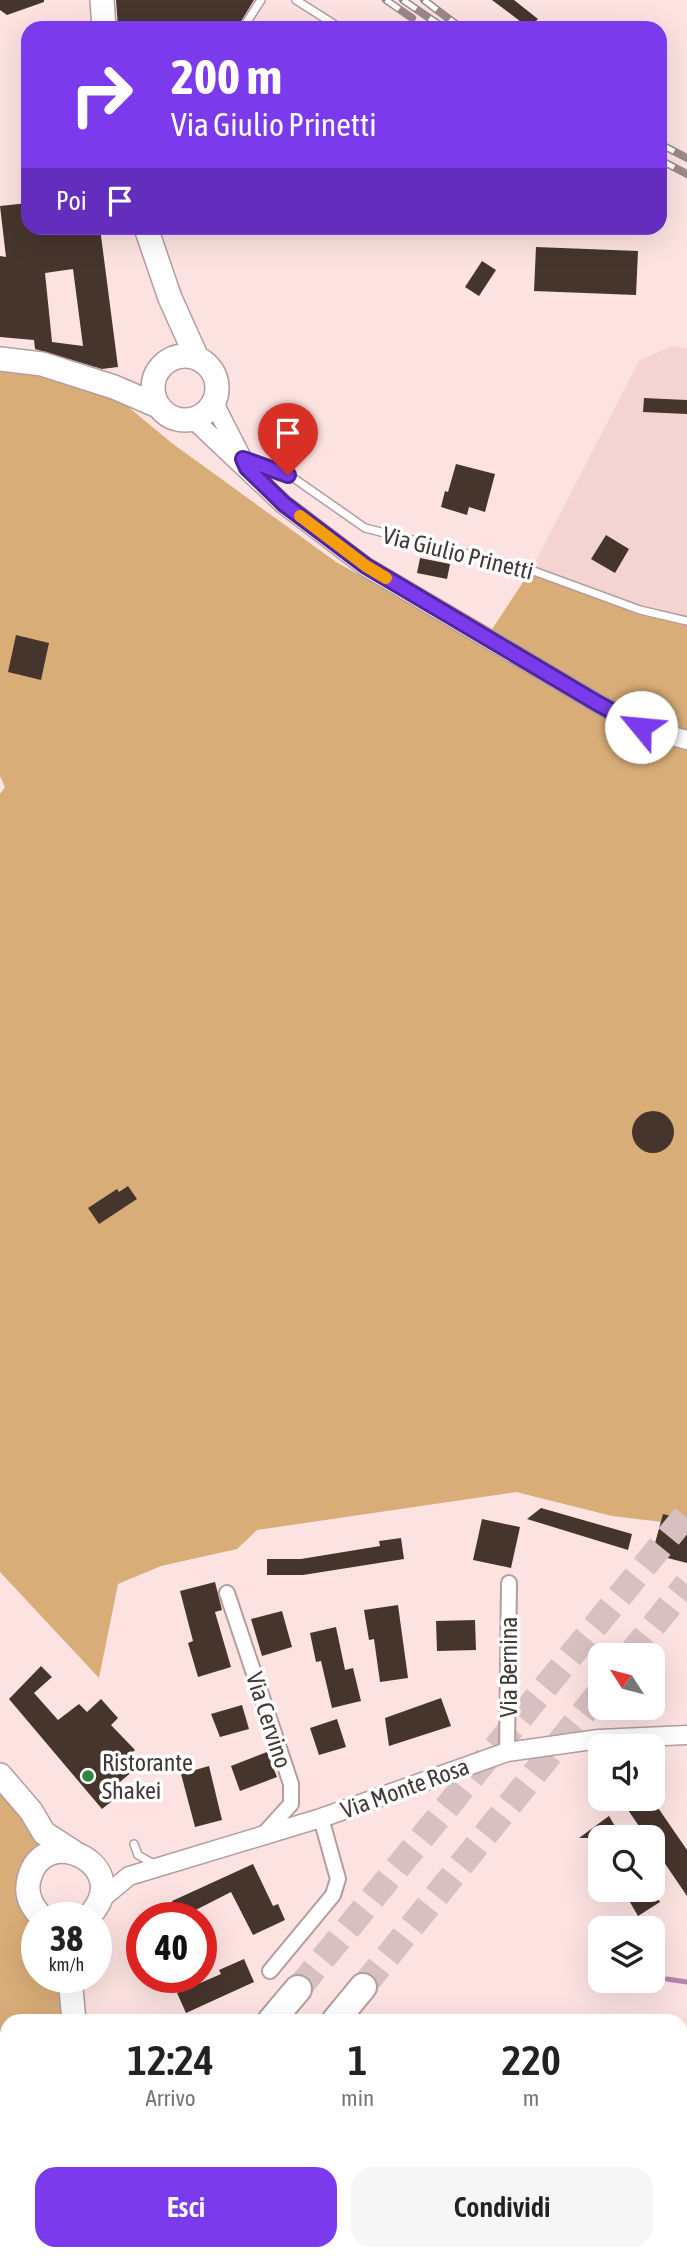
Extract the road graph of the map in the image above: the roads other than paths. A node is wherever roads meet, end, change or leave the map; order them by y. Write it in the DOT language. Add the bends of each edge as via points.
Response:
graph roads {
  1 [pos="102,0"];
  2 [pos="261,0"];
  3 [pos="296,0"];
  4 [pos="104,21"];
  5 [pos="248,21"];
  6 [pos="329,21"];
  7 [pos="153,235"];
  8 [pos="170,298"];
  9 [pos="197,358"];
  10 [pos="0,359"];
  11 [pos="157,373"];
  12 [pos="114,387"];
  13 [pos="214,404"];
  14 [pos="158,407"];
  15 [pos="194,419"];
  16 [pos="245,463"];
  17 [pos="687,621"];
  18 [pos="687,740"];
  19 [pos="509,1583"];
  20 [pos="227,1593"];
  21 [pos="687,1735"];
  22 [pos="507,1752"];
  23 [pos="0,1775"];
  24 [pos="321,1818"];
  25 [pos="44,1833"];
  26 [pos="260,1838"];
  27 [pos="134,1844"];
  28 [pos="72,1851"];
  29 [pos="37,1863"];
  30 [pos="94,1864"];
  31 [pos="158,1866"];
  32 [pos="129,1875"];
  33 [pos="31,1902"];
  34 [pos="96,1902"];
  35 [pos="100,1902"];
  36 [pos="270,1971"];
  37 [pos="363,1987"];
  38 [pos="298,1989"];
  39 [pos="71,1993"];
  40 [pos="73,2014"];
  41 [pos="277,2014"];
  42 [pos="341,2014"];
  1 -- 4 [label="main road"];
  2 -- 5 [label="lane"];
  3 -- 6 [label="lane"];
  7 -- 8 [label="main road"];
  8 -- 9 [label="main road"];
  8 -- 11 [label="main road" via="170,327"];
  9 -- 11 [label="main road" via="168,360"];
  9 -- 13 [label="main road" via="216,378"];
  10 -- 12 [label="main road" via="42,364"];
  11 -- 12 [label="main road"];
  11 -- 14 [label="main road" via="152,392"];
  12 -- 14 [label="main road"];
  13 -- 15 [label="main road"];
  13 -- 16 [label="street"];
  14 -- 15 [label="main road" via="169,417"];
  15 -- 16 [label="street"];
  16 -- 17 [label="lane, Via Giulio Prinetti" via="295,479 365,528 531,570 640,610"];
  16 -- 18 [label="street" via="284,504 366,566 641,727"];
  19 -- 22 [label="street, Via Bernina"];
  20 -- 26 [label="street, Via Cervino" via="291,1784 291,1804"];
  21 -- 22 [label="street, Via Monte Rosa"];
  22 -- 24 [label="street, Via Monte Rosa"];
  23 -- 25 [label="main road"];
  24 -- 26 [label="street, Via Monte Rosa"];
  24 -- 36 [label="street" via="338,1880 332,1895"];
  25 -- 28 [label="main road"];
  25 -- 29 [label="main road"];
  26 -- 31 [label="street, Via Monte Rosa"];
  27 -- 31 [label="lane" via="138,1855"];
  28 -- 29 [label="main road" via="47,1855"];
  28 -- 30 [label="main road"];
  29 -- 33 [label="main road" via="28,1886"];
  30 -- 32 [label="street"];
  30 -- 34 [label="main road" via="102,1888"];
  31 -- 32 [label="street, Via Monte Rosa"];
  32 -- 35 [label="street, Via Monte Rosa"];
  37 -- 42 [label="highway"];
  38 -- 41 [label="highway"];
  39 -- 40 [label="main road"];
}
